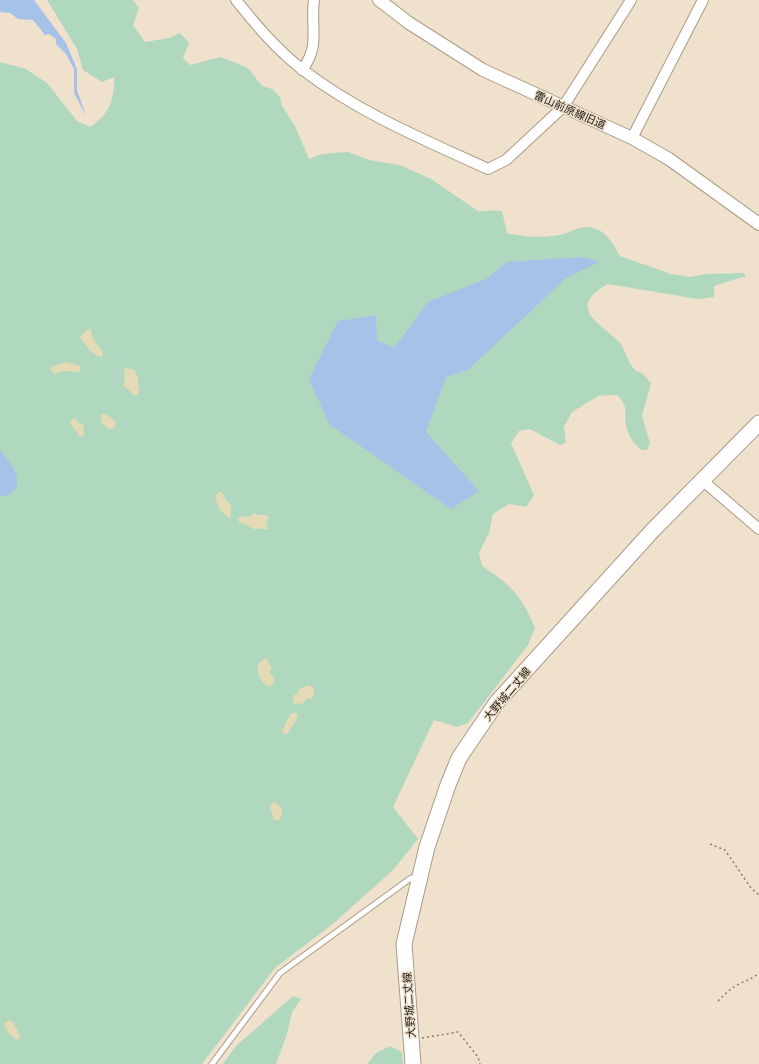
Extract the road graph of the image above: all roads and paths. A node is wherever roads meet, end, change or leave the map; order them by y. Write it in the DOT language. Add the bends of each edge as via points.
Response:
graph roads {
  1 [pos="236,0"];
  2 [pos="314,0"];
  3 [pos="379,0"];
  4 [pos="631,0"];
  5 [pos="703,0"];
  6 [pos="302,70"];
  7 [pos="563,106"];
  8 [pos="632,138"];
  9 [pos="759,224"];
  10 [pos="759,423"];
  11 [pos="702,480"];
  12 [pos="759,529"];
  13 [pos="710,844"];
  14 [pos="419,880"];
  15 [pos="759,895"];
  16 [pos="759,973"];
  17 [pos="718,1001"];
  18 [pos="412,1040"];
  19 [pos="212,1064"];
  20 [pos="413,1064"];
  21 [pos="480,1064"];
  1 -- 6 [label="street" via="264,34"];
  2 -- 6 [label="street" via="312,14 315,40 311,58"];
  3 -- 7 [label="street, 雷山前原線旧道" via="414,27 483,70"];
  4 -- 7 [label="street"];
  5 -- 8 [label="street"];
  6 -- 7 [label="street" via="380,119 488,169 506,160"];
  7 -- 8 [label="street, 雷山前原線旧道"];
  8 -- 9 [label="street, 雷山前原線旧道" via="669,159"];
  10 -- 11 [label="main road, 大野城二丈線"];
  11 -- 12 [label="street"];
  11 -- 14 [label="main road, 大野城二丈線" via="653,530 497,702 459,758 427,847"];
  13 -- 15 [label="path" via="725,850 751,888"];
  14 -- 18 [label="main road, 大野城二丈線" via="404,944"];
  14 -- 19 [label="lane" via="411,878 280,973"];
  16 -- 17 [label="path" via="728,991"];
  18 -- 20 [label="main road, 大野城二丈線"];
  18 -- 21 [label="path" via="458,1032 478,1057"];
}
